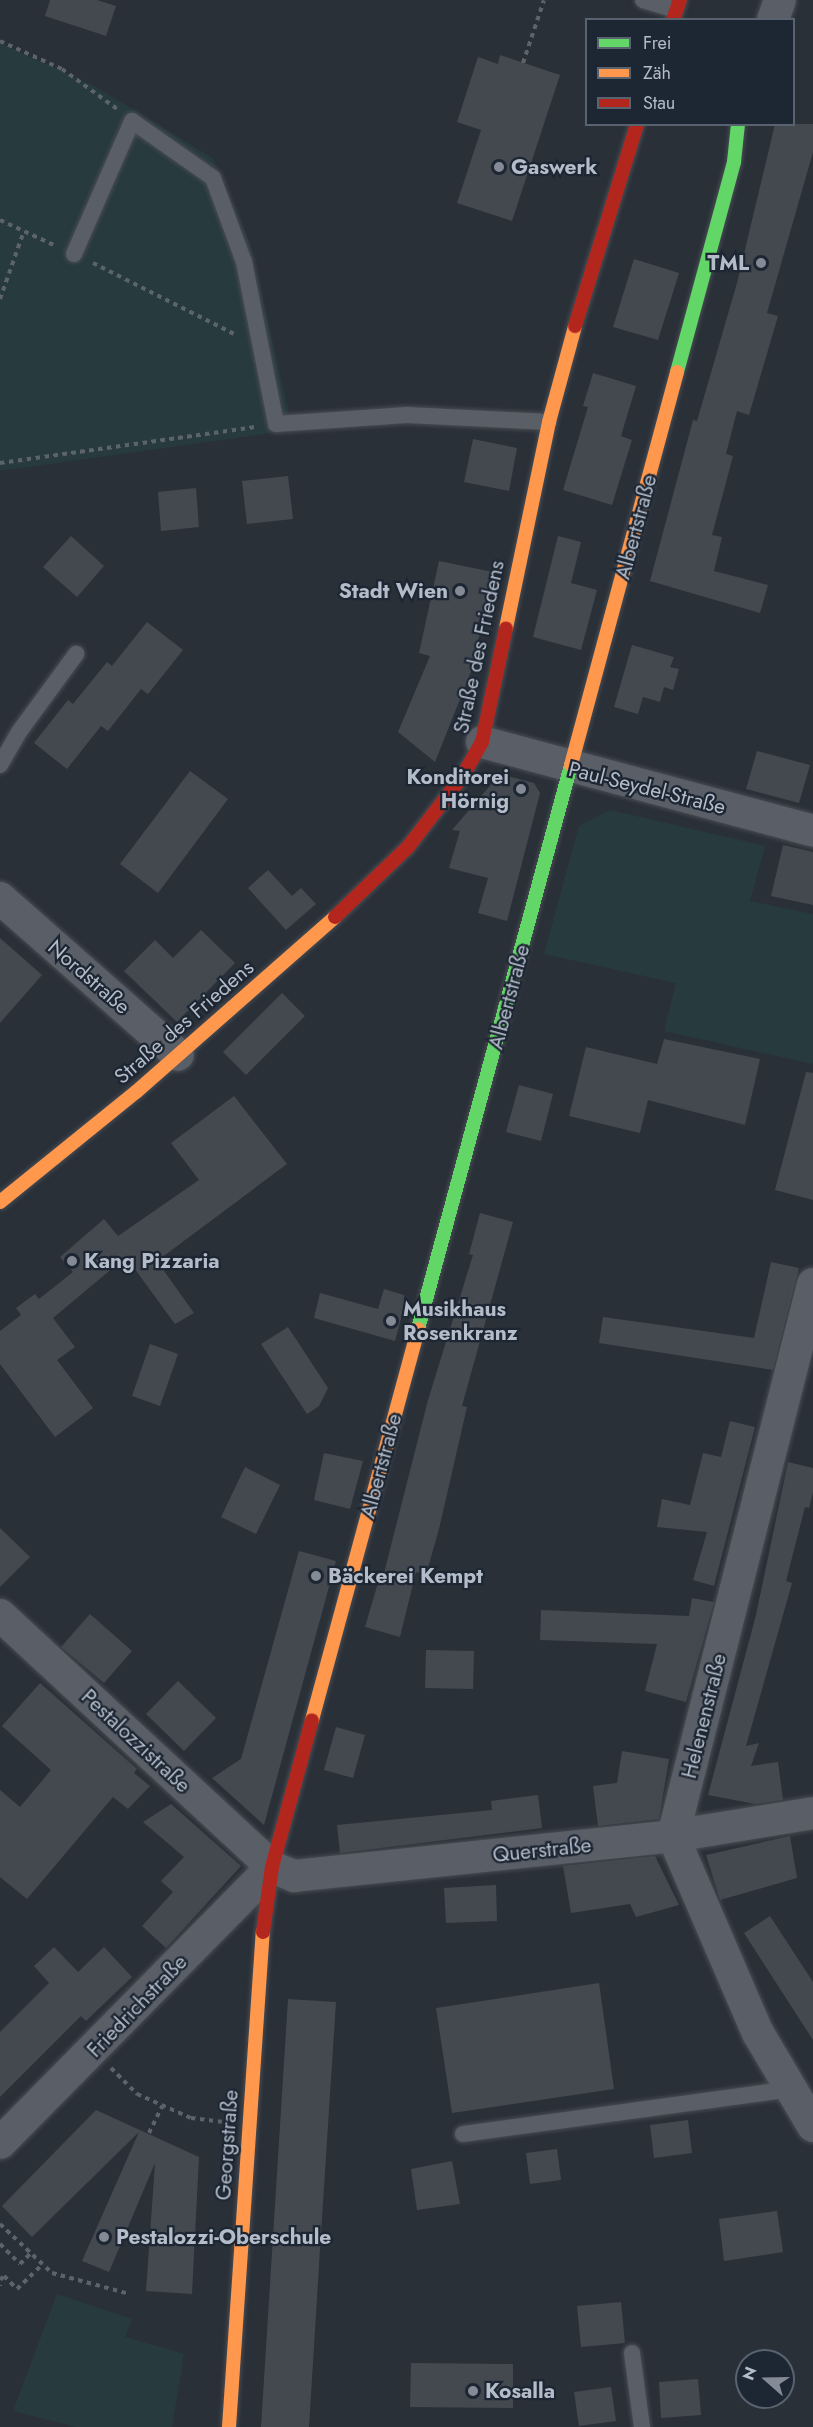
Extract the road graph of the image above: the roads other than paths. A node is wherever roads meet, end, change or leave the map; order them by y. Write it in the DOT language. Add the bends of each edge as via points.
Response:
graph roads {
  1 [pos="643,0"];
  2 [pos="780,0"];
  3 [pos="676,10"];
  4 [pos="773,18"];
  5 [pos="636,126"];
  6 [pos="738,126"];
  7 [pos="74,254"];
  8 [pos="549,422"];
  9 [pos="76,654"];
  10 [pos="482,742"];
  11 [pos="0,765"];
  12 [pos="571,769"];
  13 [pos="813,831"];
  14 [pos="0,898"];
  15 [pos="178,1055"];
  16 [pos="0,1202"];
  17 [pos="813,1284"];
  18 [pos="0,1616"];
  19 [pos="813,1813"];
  20 [pos="673,1836"];
  21 [pos="272,1867"];
  22 [pos="791,2089"];
  23 [pos="813,2126"];
  24 [pos="463,2134"];
  25 [pos="0,2143"];
  26 [pos="632,2353"];
  27 [pos="229,2427"];
  28 [pos="642,2427"];
  1 -- 3 [label="lane"];
  2 -- 4 [label="street"];
  5 -- 8 [label="street, Straße des Friedens" via="587,282"];
  6 -- 12 [label="street, Albertstraße" via="734,162"];
  7 -- 8 [label="lane" via="132,121 213,178 244,262 276,424 407,416"];
  8 -- 10 [label="street, Straße des Friedens"];
  9 -- 11 [label="lane"];
  10 -- 12 [label="street, Paul-Seydel-Straße"];
  10 -- 15 [label="street, Straße des Friedens" via="462,777 408,847"];
  12 -- 13 [label="street, Paul-Seydel-Straße"];
  12 -- 21 [label="street, Albertstraße"];
  14 -- 15 [label="street, Nordstraße"];
  15 -- 16 [label="street, Straße des Friedens"];
  17 -- 20 [label="street, Helenenstraße"];
  18 -- 21 [label="street, Pestalozzistraße"];
  19 -- 20 [label="street, Querstraße"];
  20 -- 21 [label="street, Querstraße" via="294,1876"];
  20 -- 22 [label="street" via="758,2033"];
  21 -- 25 [label="street, Friedrichstraße"];
  21 -- 27 [label="street, Georgstraße" via="262,1942"];
  22 -- 23 [label="street"];
  22 -- 24 [label="lane"];
  26 -- 28 [label="lane"];
}
